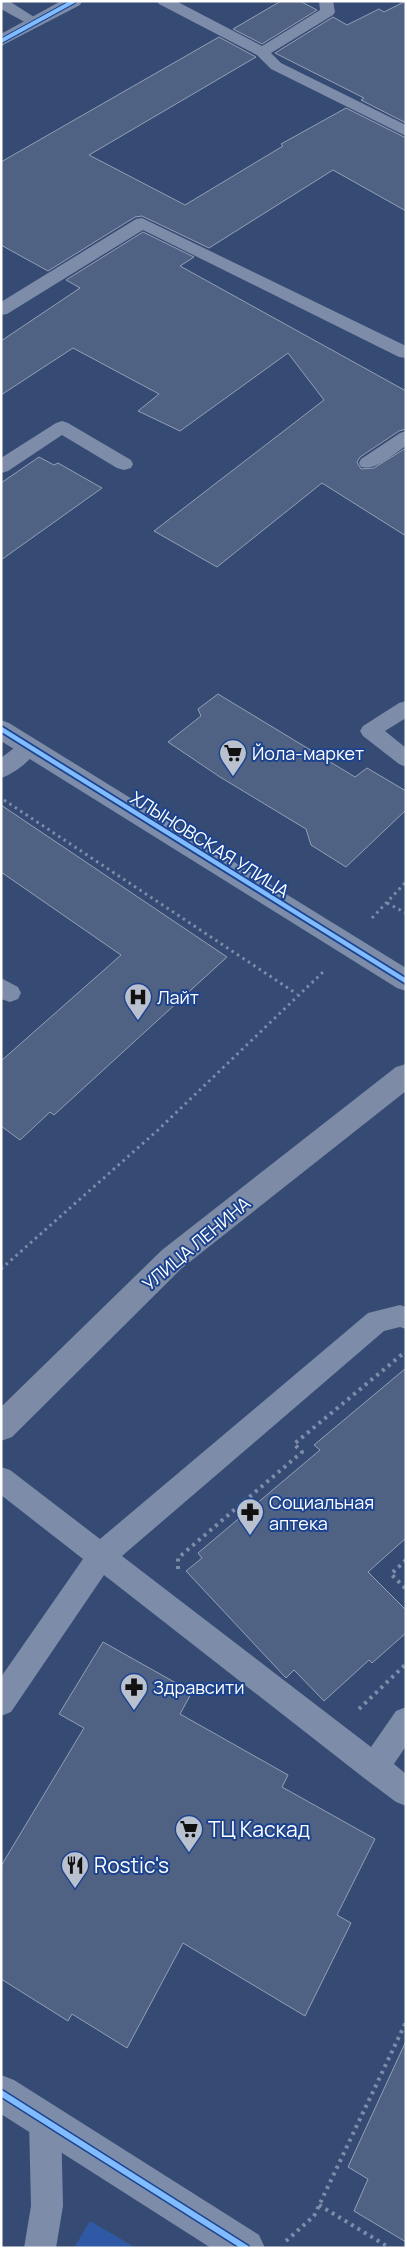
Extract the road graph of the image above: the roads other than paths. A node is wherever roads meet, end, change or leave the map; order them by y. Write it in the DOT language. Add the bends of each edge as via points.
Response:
graph roads {
  1 [pos="74,1"];
  2 [pos="164,1"];
  3 [pos="326,1"];
  4 [pos="1,3"];
  5 [pos="35,22"];
  6 [pos="1,41"];
  7 [pos="262,52"];
  8 [pos="406,131"];
  9 [pos="1,310"];
  10 [pos="405,353"];
  11 [pos="406,437"];
  12 [pos="368,463"];
  13 [pos="124,464"];
  14 [pos="1,467"];
  15 [pos="406,708"];
  16 [pos="1,729"];
  17 [pos="29,747"];
  18 [pos="406,759"];
  19 [pos="1,770"];
  20 [pos="406,981"];
  21 [pos="406,1075"];
  22 [pos="406,1318"];
  23 [pos="1,1427"];
  24 [pos="1,1480"];
  25 [pos="100,1556"];
  26 [pos="1,1702"];
  27 [pos="406,1721"];
  28 [pos="374,1768"];
  29 [pos="406,1792"];
  30 [pos="1,2093"];
  31 [pos="45,2121"];
  32 [pos="40,2248"];
  33 [pos="246,2248"];
  1 -- 5 [label="street"];
  2 -- 7 [label="lane"];
  3 -- 7 [label="lane" via="328,12"];
  4 -- 5 [label="lane"];
  5 -- 6 [label="street"];
  7 -- 8 [label="lane" via="276,66"];
  9 -- 10 [label="lane" via="142,223"];
  11 -- 12 [label="lane"];
  13 -- 14 [label="lane" via="62,427"];
  15 -- 18 [label="lane" via="370,731"];
  16 -- 17 [label="street, ХЛЫНОВСКАЯ УЛИЦА"];
  17 -- 19 [label="lane"];
  17 -- 20 [label="street, ХЛЫНОВСКАЯ УЛИЦА"];
  21 -- 23 [label="main road, УЛИЦА ЛЕНИНА" via="172,1259"];
  22 -- 25 [label="lane" via="400,1316 377,1321"];
  24 -- 25 [label="lane"];
  25 -- 26 [label="lane"];
  25 -- 28 [label="lane"];
  27 -- 28 [label="lane"];
  28 -- 29 [label="lane"];
  30 -- 31 [label="street"];
  31 -- 32 [label="lane" via="47,2206"];
  31 -- 33 [label="street"];
}
